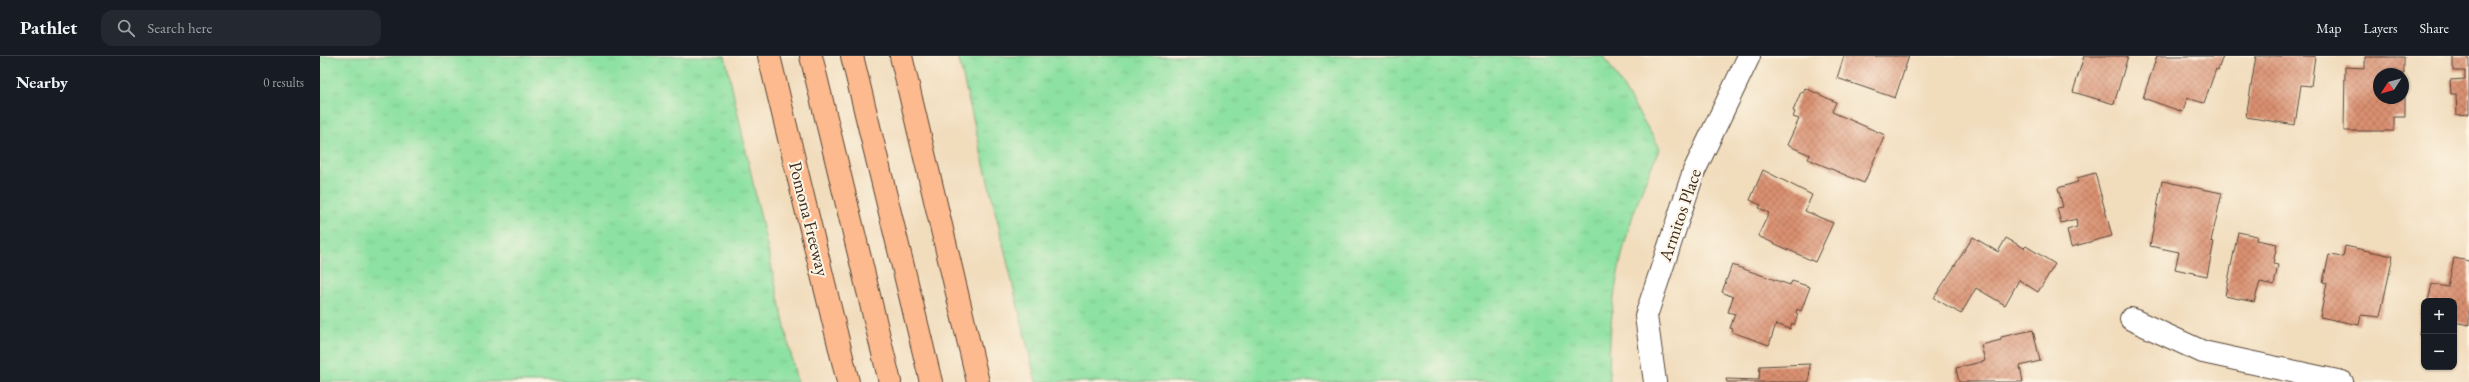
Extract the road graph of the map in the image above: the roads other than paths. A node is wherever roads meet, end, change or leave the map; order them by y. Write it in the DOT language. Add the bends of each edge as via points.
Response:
graph roads {
  1 [pos="769,56"];
  2 [pos="811,56"];
  3 [pos="852,56"];
  4 [pos="901,56"];
  5 [pos="1749,56"];
  6 [pos="2131,319"];
  7 [pos="848,382"];
  8 [pos="890,382"];
  9 [pos="931,382"];
  10 [pos="978,382"];
  11 [pos="1655,382"];
  12 [pos="2342,382"];
  1 -- 7 [label="highway, Pomona Freeway"];
  2 -- 8 [label="highway"];
  3 -- 9 [label="highway"];
  4 -- 10 [label="highway"];
  5 -- 11 [label="street, Armitos Place" via="1694,171 1646,316"];
  6 -- 12 [label="street" via="2203,352"];
}
